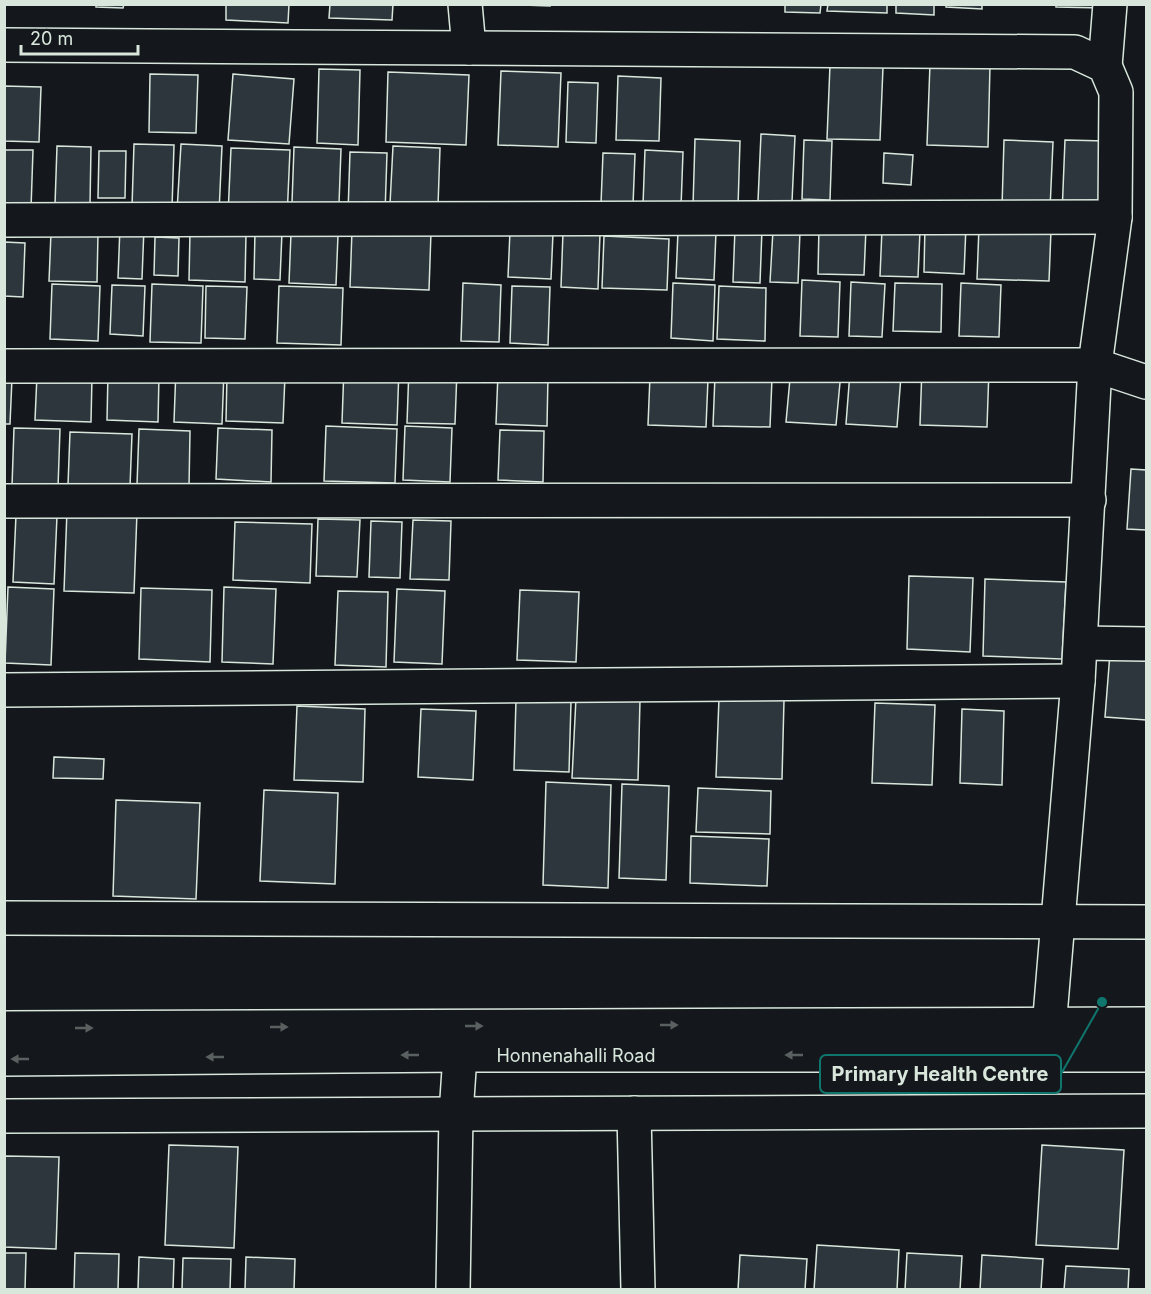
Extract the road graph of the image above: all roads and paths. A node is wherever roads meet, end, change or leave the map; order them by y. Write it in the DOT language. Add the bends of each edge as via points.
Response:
graph roads {
  1 [pos="465,4"];
  2 [pos="1110,4"];
  3 [pos="4,45"];
  4 [pos="469,48"];
  5 [pos="1105,66"];
  6 [pos="1115,217"];
  7 [pos="4,220"];
  8 [pos="1095,365"];
  9 [pos="4,366"];
  10 [pos="1146,382"];
  11 [pos="1089,500"];
  12 [pos="4,501"];
  13 [pos="1081,643"];
  14 [pos="1146,644"];
  15 [pos="1078,681"];
  16 [pos="4,690"];
  17 [pos="4,918"];
  18 [pos="1146,922"];
  19 [pos="1058,923"];
  20 [pos="1146,1024"];
  21 [pos="4,1028"];
  22 [pos="1048,1039"];
  23 [pos="1146,1054"];
  24 [pos="460,1055"];
  25 [pos="4,1059"];
  26 [pos="1146,1111"];
  27 [pos="634,1113"];
  28 [pos="456,1114"];
  29 [pos="4,1116"];
  30 [pos="453,1290"];
  31 [pos="639,1290"];
  1 -- 4 [label="street"];
  2 -- 5 [label="street"];
  3 -- 4 [label="street"];
  4 -- 5 [label="street" via="1075,52"];
  5 -- 6 [label="street" via="1116,92"];
  6 -- 7 [label="street"];
  6 -- 8 [label="street"];
  8 -- 9 [label="street"];
  8 -- 10 [label="street"];
  8 -- 11 [label="street"];
  11 -- 12 [label="street"];
  11 -- 13 [label="street"];
  13 -- 14 [label="street"];
  13 -- 15 [label="street"];
  15 -- 16 [label="street"];
  15 -- 19 [label="street"];
  17 -- 19 [label="street"];
  18 -- 19 [label="street"];
  19 -- 22 [label="street"];
  20 -- 22 [label="street, Honnenahalli Road"];
  21 -- 22 [label="street, Honnenahalli Road, one-way"];
  22 -- 23 [label="street, Honnenahalli Road"];
  22 -- 24 [label="street, Honnenahalli Road, one-way"];
  24 -- 25 [label="street, Honnenahalli Road, one-way"];
  24 -- 28 [label="street"];
  26 -- 27 [label="street"];
  27 -- 28 [label="street"];
  27 -- 31 [label="street"];
  28 -- 29 [label="street"];
  28 -- 30 [label="street"];
}
